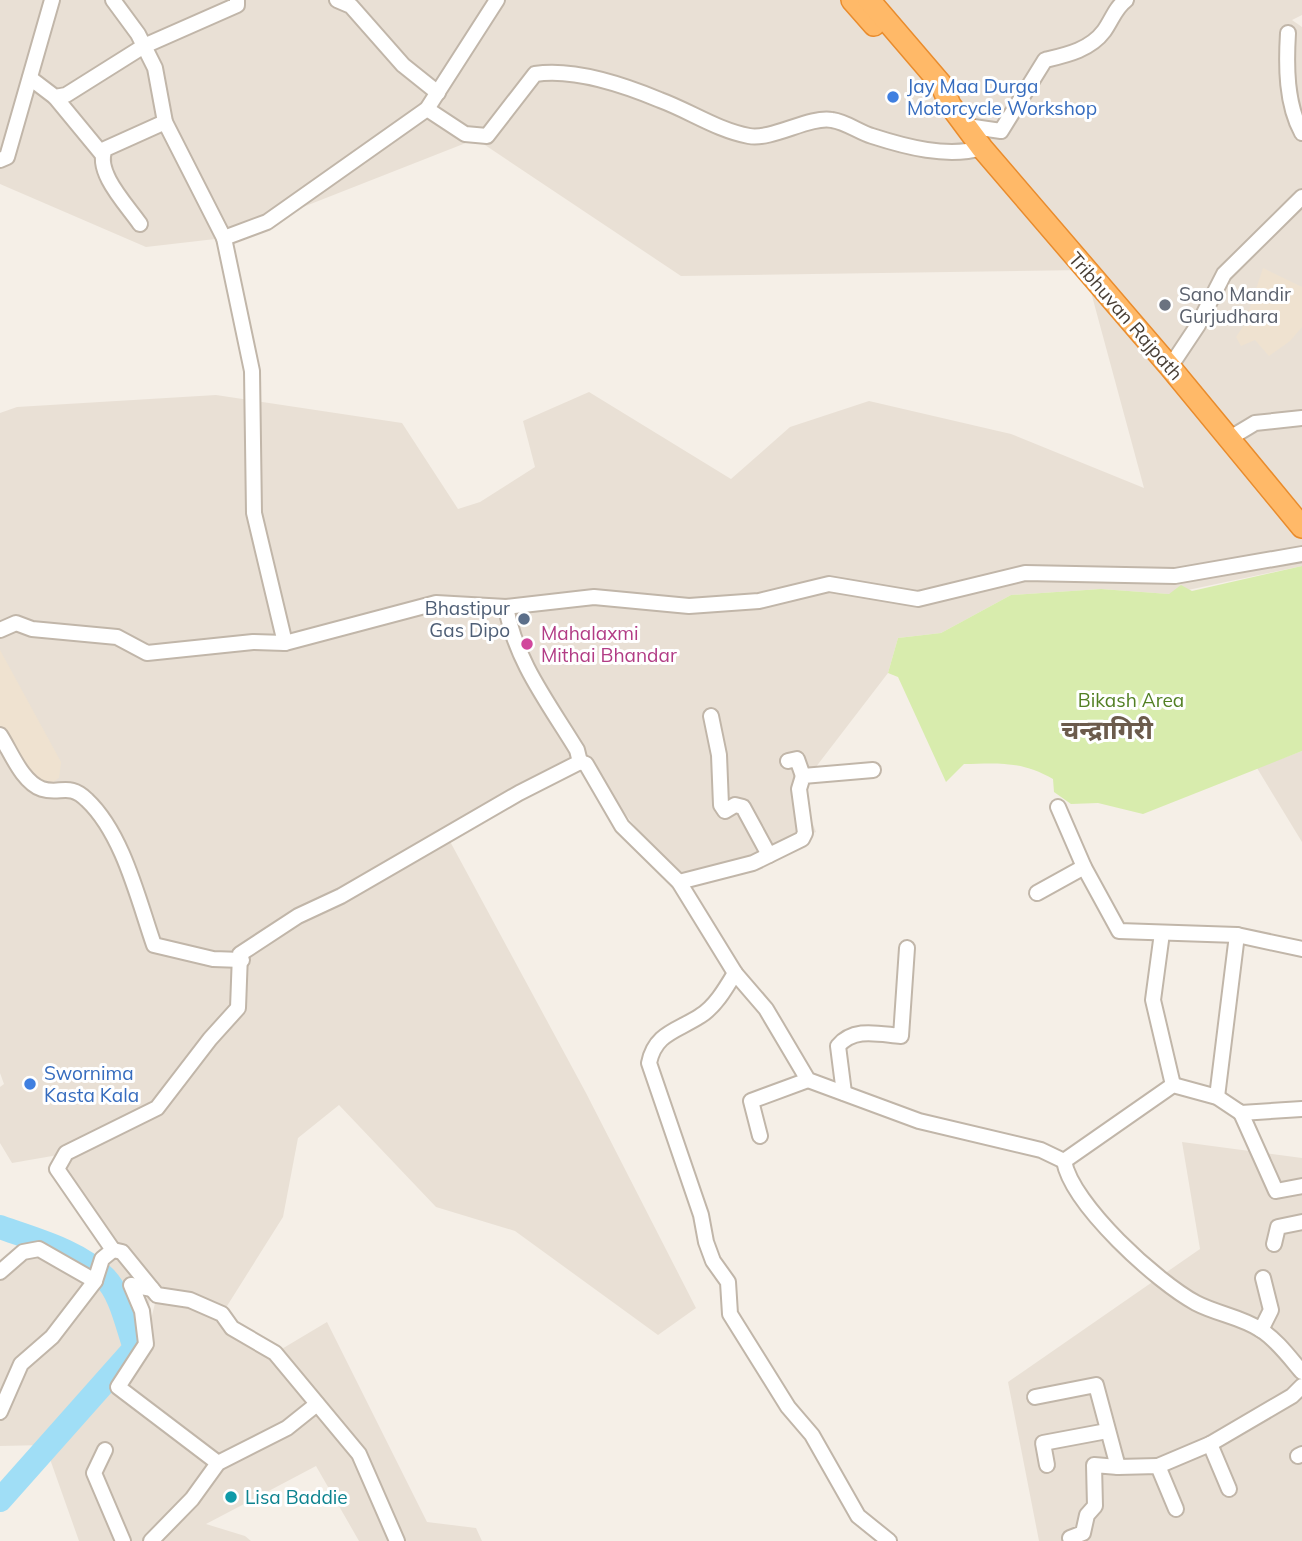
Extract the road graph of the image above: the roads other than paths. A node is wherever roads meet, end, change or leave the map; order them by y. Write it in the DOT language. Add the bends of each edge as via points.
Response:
graph roads {
  1 [pos="52,0"];
  2 [pos="113,0"];
  3 [pos="237,0"];
  4 [pos="337,0"];
  5 [pos="497,0"];
  6 [pos="852,0"];
  7 [pos="869,0"];
  8 [pos="1126,0"];
  9 [pos="1289,33"];
  10 [pos="144,47"];
  11 [pos="30,78"];
  12 [pos="438,93"];
  13 [pos="55,97"];
  14 [pos="950,105"];
  15 [pos="427,109"];
  16 [pos="165,122"];
  17 [pos="967,126"];
  18 [pos="1302,133"];
  19 [pos="982,148"];
  20 [pos="102,154"];
  21 [pos="0,160"];
  22 [pos="1302,197"];
  23 [pos="140,224"];
  24 [pos="224,238"];
  25 [pos="1170,367"];
  26 [pos="1302,418"];
  27 [pos="1230,438"];
  28 [pos="1302,527"];
  29 [pos="1302,554"];
  30 [pos="506,607"];
  31 [pos="0,630"];
  32 [pos="285,643"];
  33 [pos="711,716"];
  34 [pos="0,735"];
  35 [pos="788,761"];
  36 [pos="580,762"];
  37 [pos="873,770"];
  38 [pos="803,776"];
  39 [pos="1058,807"];
  40 [pos="769,855"];
  41 [pos="1084,867"];
  42 [pos="679,882"];
  43 [pos="1038,893"];
  44 [pos="1161,933"];
  45 [pos="1237,935"];
  46 [pos="907,948"];
  47 [pos="1302,949"];
  48 [pos="242,960"];
  49 [pos="735,973"];
  50 [pos="808,1080"];
  51 [pos="1173,1085"];
  52 [pos="844,1093"];
  53 [pos="1217,1097"];
  54 [pos="1302,1109"];
  55 [pos="1241,1113"];
  56 [pos="760,1136"];
  57 [pos="1064,1161"];
  58 [pos="1302,1186"];
  59 [pos="1302,1222"];
  60 [pos="1274,1244"];
  61 [pos="107,1255"];
  62 [pos="0,1272"];
  63 [pos="1264,1278"];
  64 [pos="95,1281"];
  65 [pos="158,1295"];
  66 [pos="1261,1330"];
  67 [pos="1302,1372"];
  68 [pos="1302,1386"];
  69 [pos="1035,1397"];
  70 [pos="317,1404"];
  71 [pos="0,1412"];
  72 [pos="1107,1431"];
  73 [pos="1210,1444"];
  74 [pos="105,1450"];
  75 [pos="218,1463"];
  76 [pos="1047,1465"];
  77 [pos="1158,1466"];
  78 [pos="1118,1467"];
  79 [pos="1229,1489"];
  80 [pos="1176,1509"];
  81 [pos="1070,1538"];
  82 [pos="158,1539"];
  83 [pos="123,1541"];
  84 [pos="397,1541"];
  85 [pos="889,1541"];
  1 -- 11 [label="street"];
  2 -- 10 [label="street"];
  3 -- 10 [label="street" via="237,5"];
  4 -- 12 [label="street" via="351,6 403,65"];
  5 -- 12 [label="street"];
  6 -- 14 [label="highway, Tribhuvan Rajpath" via="927,88"];
  7 -- 14 [label="highway, Tribhuvan Rajpath" via="941,85"];
  8 -- 17 [label="street" via="1094,42 1045,60 1001,131"];
  9 -- 18 [label="street" via="1288,73"];
  10 -- 13 [label="street" via="66,95"];
  10 -- 16 [label="street" via="155,68"];
  11 -- 13 [label="street"];
  11 -- 21 [label="street" via="7,157"];
  12 -- 15 [label="street"];
  13 -- 20 [label="street"];
  14 -- 17 [label="highway, Tribhuvan Rajpath"];
  15 -- 19 [label="street" via="465,134 487,136 535,74 549,72 583,76 660,100 751,137 831,119 871,136 945,152"];
  15 -- 24 [label="street" via="267,222"];
  16 -- 20 [label="street"];
  16 -- 24 [label="street"];
  17 -- 19 [label="highway, Tribhuvan Rajpath"];
  19 -- 25 [label="highway, Tribhuvan Rajpath"];
  20 -- 23 [label="street" via="106,173"];
  22 -- 25 [label="street" via="1224,274"];
  24 -- 32 [label="street" via="251,371 254,513"];
  25 -- 27 [label="highway, Tribhuvan Rajpath"];
  26 -- 27 [label="street" via="1255,423"];
  27 -- 28 [label="highway, Tribhuvan Rajpath"];
  29 -- 30 [label="street" via="1175,576 1025,573 918,600 829,584 759,601 689,606 594,597"];
  30 -- 32 [label="street" via="436,603"];
  30 -- 36 [label="street" via="510,635"];
  31 -- 32 [label="street" via="16,622 32,629 117,637 147,653"];
  33 -- 40 [label="street" via="719,755 721,805 724,811 735,805 743,807"];
  34 -- 48 [label="street" via="29,781 44,790 68,788 87,800 118,844 154,945 200,957"];
  35 -- 38 [label="street" via="797,758"];
  36 -- 42 [label="street" via="586,764 622,826"];
  36 -- 48 [label="street" via="298,916 246,949 240,954"];
  37 -- 38 [label="street"];
  38 -- 40 [label="street" via="799,789 805,833 802,839"];
  39 -- 41 [label="street"];
  40 -- 42 [label="street"];
  41 -- 43 [label="street"];
  41 -- 44 [label="street" via="1119,931"];
  42 -- 49 [label="street"];
  44 -- 45 [label="street"];
  44 -- 51 [label="street" via="1153,1000"];
  45 -- 47 [label="street"];
  45 -- 53 [label="street"];
  46 -- 52 [label="street" via="901,1036 858,1032 845,1037 838,1046"];
  48 -- 61 [label="street" via="238,1008 164,1101 149,1114 66,1153 60,1161 57,1169"];
  49 -- 50 [label="street" via="766,1009"];
  49 -- 85 [label="street" via="701,1016 667,1032 652,1049 649,1063 706,1242 728,1282 730,1314 788,1407 811,1435 858,1516"];
  50 -- 52 [label="street"];
  50 -- 56 [label="street" via="751,1101"];
  51 -- 53 [label="street"];
  51 -- 57 [label="street"];
  52 -- 57 [label="street" via="919,1121 1041,1150"];
  53 -- 55 [label="street"];
  54 -- 55 [label="street"];
  55 -- 58 [label="street" via="1276,1191"];
  57 -- 66 [label="street" via="1067,1179 1100,1223 1133,1253 1195,1302"];
  59 -- 60 [label="street" via="1278,1227"];
  61 -- 64 [label="street"];
  61 -- 65 [label="street" via="121,1252"];
  62 -- 64 [label="street" via="23,1252 39,1249"];
  63 -- 66 [label="street" via="1272,1310"];
  64 -- 71 [label="street" via="52,1337 21,1364"];
  65 -- 70 [label="street" via="190,1300 222,1314 232,1328 275,1353"];
  65 -- 75 [label="street" via="151,1287 131,1285 142,1311 146,1344 118,1387"];
  66 -- 67 [label="street"];
  68 -- 73 [label="street"];
  69 -- 72 [label="street" via="1096,1385"];
  70 -- 75 [label="street" via="288,1428"];
  70 -- 84 [label="street" via="359,1454"];
  72 -- 76 [label="street" via="1043,1443"];
  72 -- 78 [label="street"];
  73 -- 77 [label="street"];
  73 -- 79 [label="street"];
  74 -- 83 [label="street" via="94,1473"];
  75 -- 82 [label="street"];
  77 -- 78 [label="street"];
  77 -- 80 [label="street"];
  78 -- 81 [label="street" via="1094,1465 1095,1506 1087,1515 1083,1533"];
}
